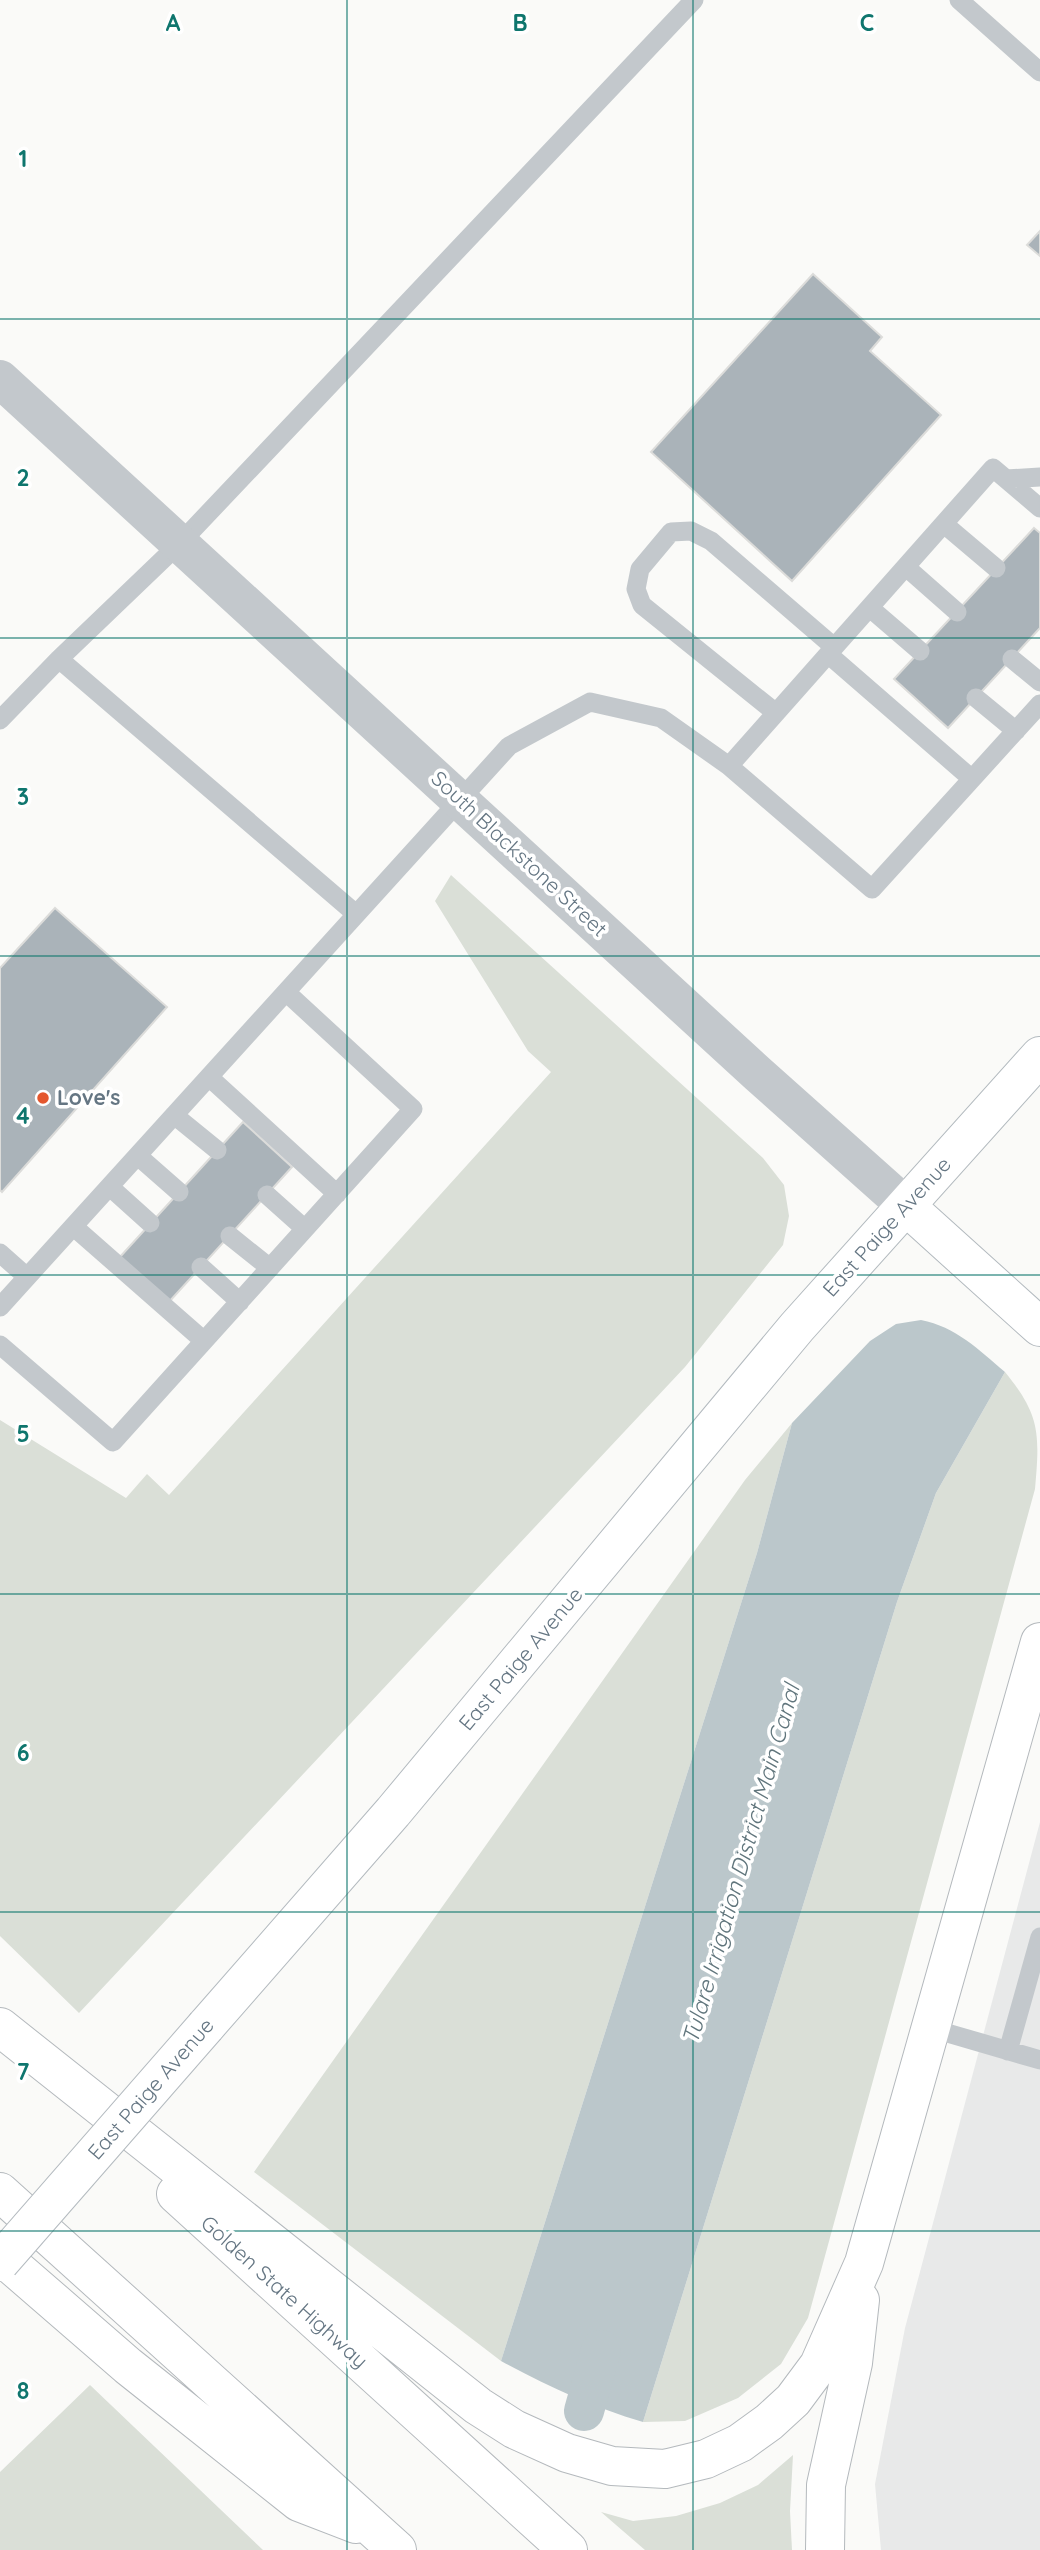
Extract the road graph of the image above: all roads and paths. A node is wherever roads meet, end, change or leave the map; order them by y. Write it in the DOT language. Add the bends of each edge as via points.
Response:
graph roads {
  1 [pos="694,0"];
  2 [pos="959,0"];
  3 [pos="1040,72"];
  4 [pos="0,379"];
  5 [pos="1040,477"];
  6 [pos="1006,479"];
  7 [pos="1040,508"];
  8 [pos="944,524"];
  9 [pos="180,543"];
  10 [pos="906,567"];
  11 [pos="996,568"];
  12 [pos="870,608"];
  13 [pos="957,612"];
  14 [pos="831,651"];
  15 [pos="920,651"];
  16 [pos="59,659"];
  17 [pos="1012,659"];
  18 [pos="1040,682"];
  19 [pos="975,698"];
  20 [pos="1040,704"];
  21 [pos="776,713"];
  22 [pos="0,720"];
  23 [pos="1016,731"];
  24 [pos="729,766"];
  25 [pos="972,779"];
  26 [pos="461,800"];
  27 [pos="356,914"];
  28 [pos="286,992"];
  29 [pos="1040,1056"];
  30 [pos="209,1077"];
  31 [pos="174,1115"];
  32 [pos="217,1150"];
  33 [pos="138,1156"];
  34 [pos="110,1187"];
  35 [pos="179,1192"];
  36 [pos="337,1194"];
  37 [pos="267,1195"];
  38 [pos="906,1206"];
  39 [pos="150,1223"];
  40 [pos="74,1227"];
  41 [pos="305,1229"];
  42 [pos="230,1236"];
  43 [pos="0,1253"];
  44 [pos="201,1267"];
  45 [pos="270,1268"];
  46 [pos="27,1278"];
  47 [pos="240,1302"];
  48 [pos="0,1307"];
  49 [pos="1040,1327"];
  50 [pos="204,1342"];
  51 [pos="0,1345"];
  52 [pos="1040,1642"];
  53 [pos="1040,1937"];
  54 [pos="0,2027"];
  55 [pos="930,2028"];
  56 [pos="0,2035"];
  57 [pos="1007,2051"];
  58 [pos="1040,2060"];
  59 [pos="0,2192"];
  60 [pos="0,2255"];
  61 [pos="0,2262"];
  62 [pos="864,2263"];
  63 [pos="387,2541"];
  64 [pos="568,2550"];
  65 [pos="825,2550"];
  1 -- 9 [label="lane"];
  2 -- 3 [label="lane"];
  4 -- 9 [label="street, South Blackstone Street"];
  5 -- 6 [label="lane"];
  6 -- 7 [label="lane"];
  6 -- 8 [label="lane" via="993,468"];
  8 -- 10 [label="lane"];
  8 -- 11 [label="lane"];
  9 -- 16 [label="lane"];
  9 -- 26 [label="street, South Blackstone Street"];
  10 -- 12 [label="lane"];
  10 -- 13 [label="lane"];
  12 -- 14 [label="lane"];
  12 -- 15 [label="lane"];
  14 -- 21 [label="lane"];
  14 -- 21 [label="lane" via="710,541 691,531 671,532 640,569 636,589 642,605"];
  14 -- 25 [label="lane"];
  16 -- 22 [label="lane"];
  16 -- 27 [label="lane"];
  17 -- 18 [label="lane"];
  19 -- 23 [label="lane"];
  20 -- 23 [label="lane"];
  21 -- 24 [label="lane"];
  23 -- 25 [label="lane"];
  24 -- 25 [label="lane" via="872,889"];
  24 -- 26 [label="lane" via="661,718 590,702 509,746"];
  26 -- 27 [label="lane"];
  26 -- 38 [label="street, South Blackstone Street"];
  27 -- 28 [label="lane"];
  28 -- 30 [label="lane"];
  28 -- 36 [label="lane" via="413,1109"];
  29 -- 38 [label="main road, East Paige Avenue"];
  30 -- 31 [label="lane"];
  30 -- 36 [label="lane"];
  31 -- 32 [label="lane"];
  31 -- 33 [label="lane"];
  33 -- 34 [label="lane"];
  33 -- 35 [label="lane"];
  34 -- 39 [label="lane"];
  34 -- 40 [label="lane"];
  36 -- 41 [label="lane"];
  37 -- 41 [label="lane"];
  38 -- 49 [label="main road, South Blackstone Street"];
  38 -- 61 [label="main road, East Paige Avenue, bridge" via="797,1327 393,1812"];
  40 -- 46 [label="lane"];
  40 -- 50 [label="lane"];
  41 -- 45 [label="lane"];
  42 -- 45 [label="lane"];
  43 -- 46 [label="lane"];
  44 -- 47 [label="lane"];
  45 -- 47 [label="lane"];
  46 -- 48 [label="lane"];
  47 -- 50 [label="lane"];
  50 -- 51 [label="lane" via="113,1443"];
  52 -- 55 [label="main road"];
  53 -- 57 [label="lane"];
  54 -- 62 [label="main road" via="478,2406 514,2429 567,2453 612,2466 665,2469 706,2459 769,2422 793,2400 819,2365"];
  55 -- 57 [label="lane"];
  55 -- 62 [label="main road"];
  56 -- 64 [label="main road, Golden State Highway"];
  57 -- 58 [label="lane"];
  59 -- 63 [label="main road"];
  60 -- 63 [label="main road" via="128,2366 299,2502"];
  62 -- 65 [label="main road" via="853,2363 826,2486"];
}
